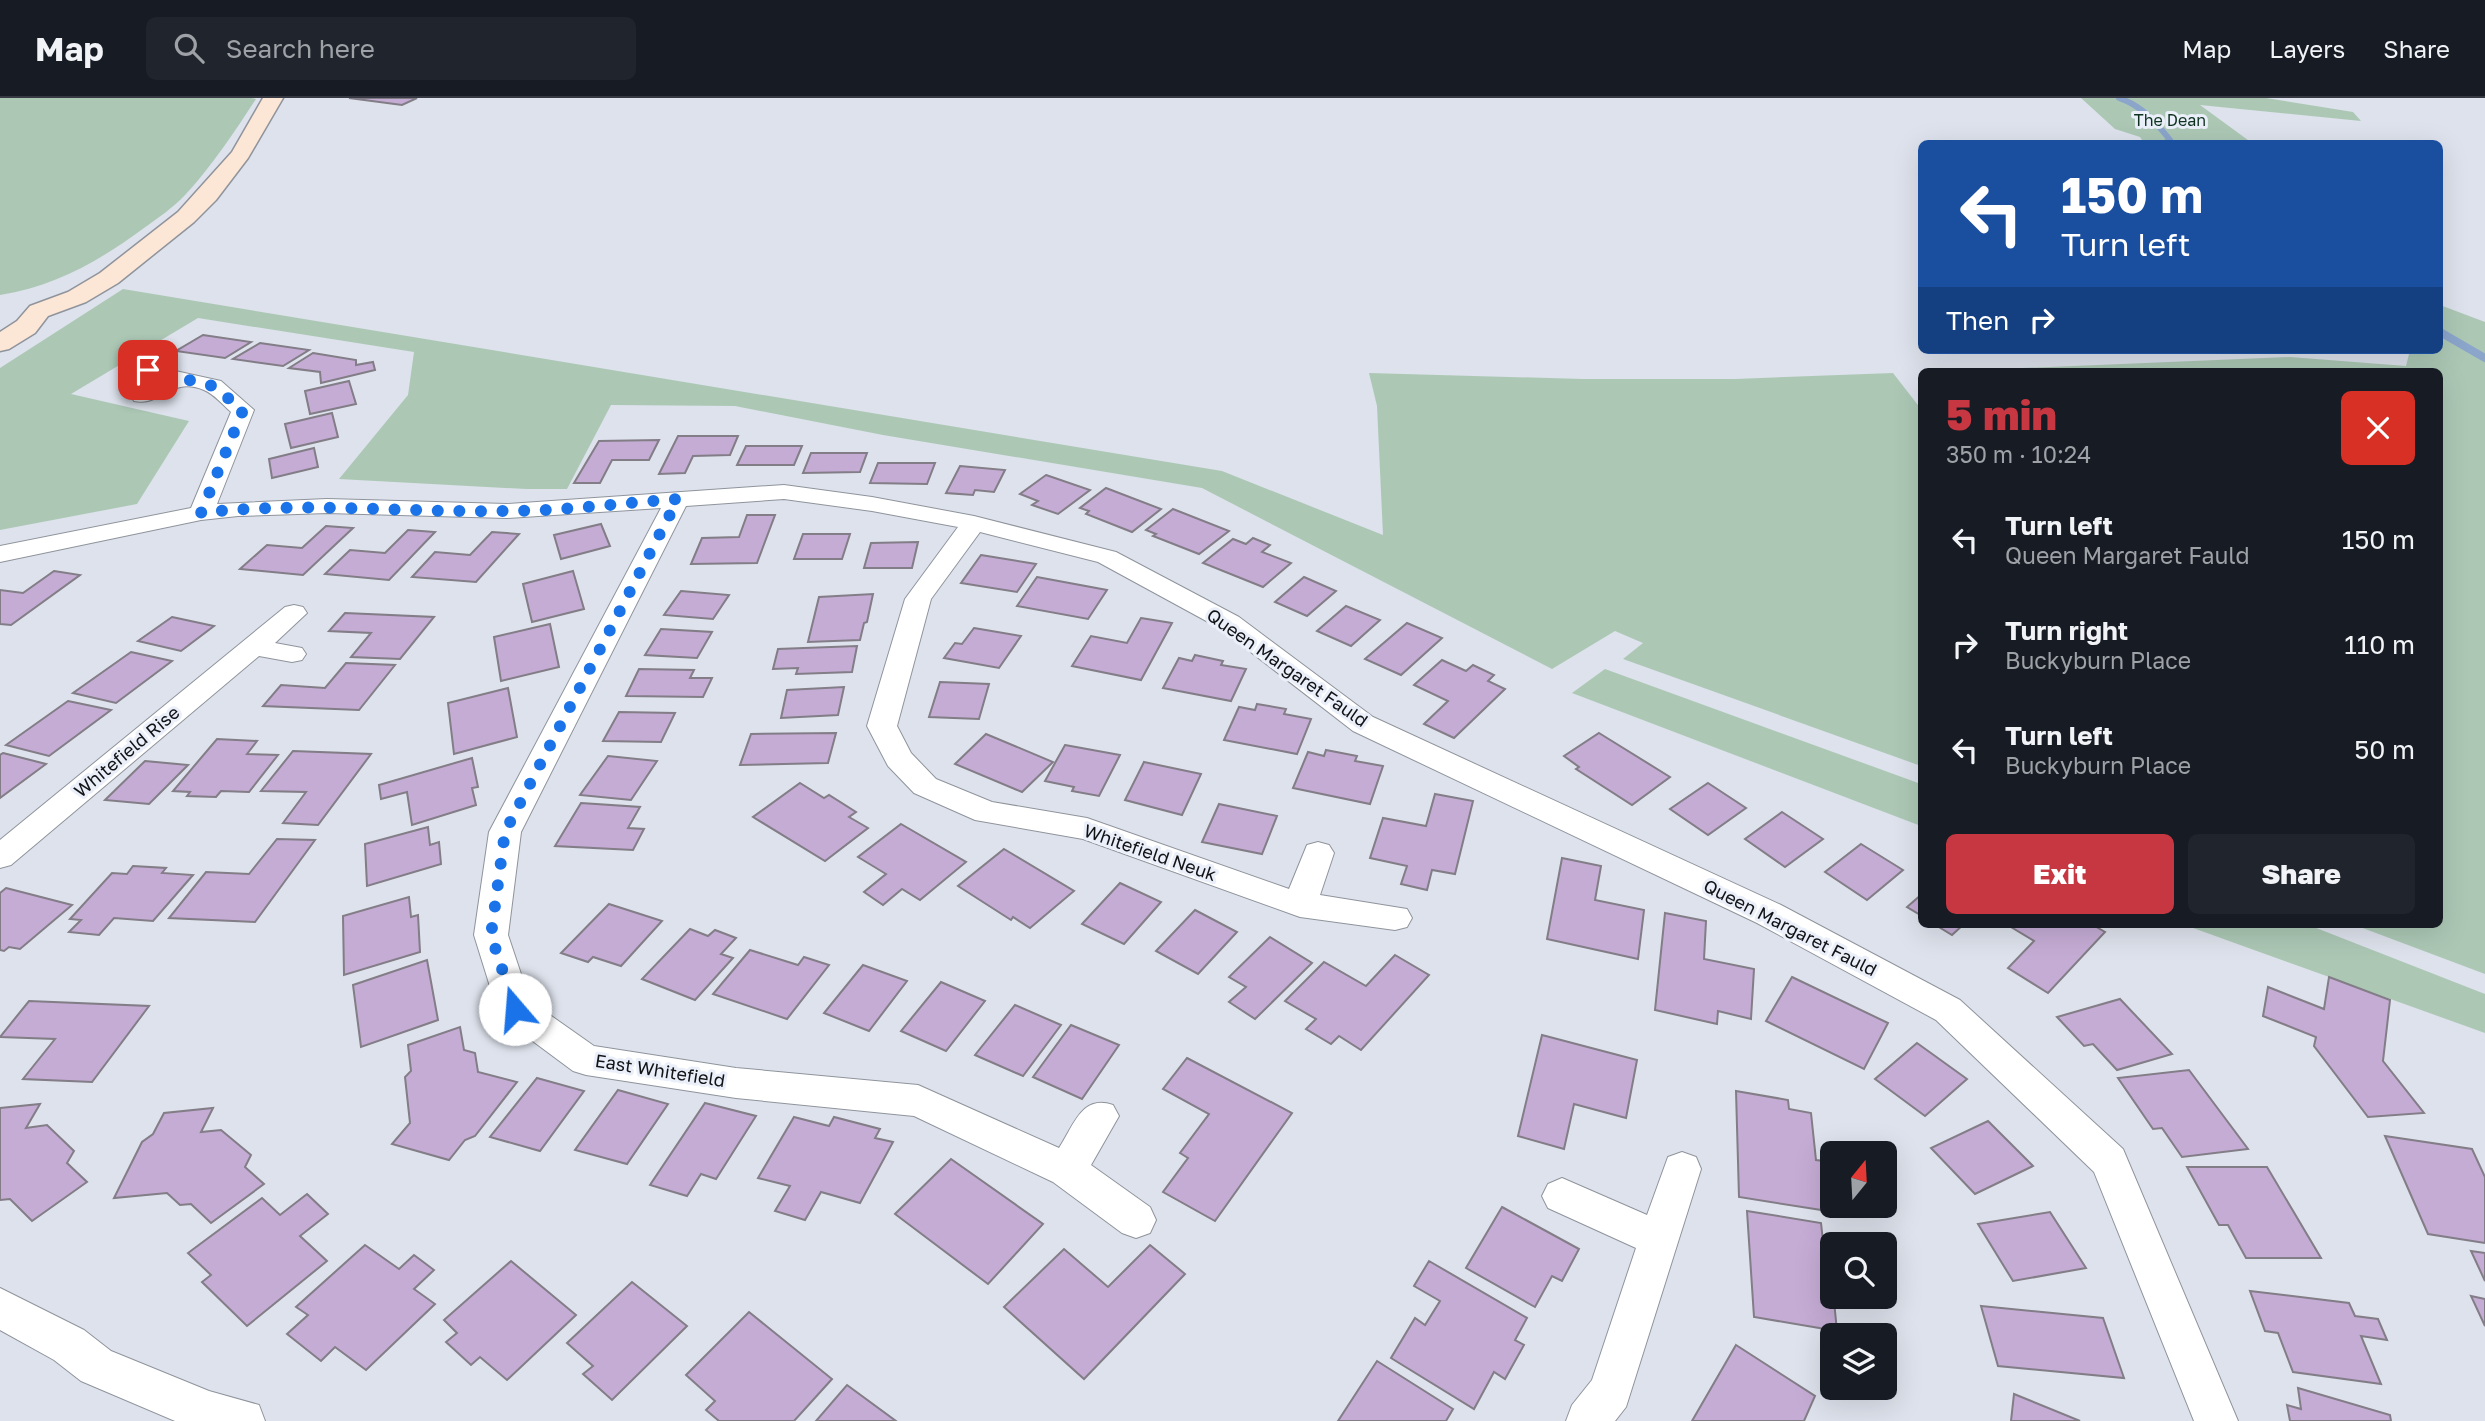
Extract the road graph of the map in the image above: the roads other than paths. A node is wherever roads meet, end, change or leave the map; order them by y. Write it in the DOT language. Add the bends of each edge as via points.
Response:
graph roads {
  1 [pos="273,98"];
  2 [pos="0,343"];
  3 [pos="148,370"];
  4 [pos="178,378"];
  5 [pos="142,396"];
  6 [pos="678,499"];
  7 [pos="201,513"];
  8 [pos="975,523"];
  9 [pos="0,554"];
  10 [pos="294,613"];
  11 [pos="253,647"];
  12 [pos="292,654"];
  13 [pos="1318,853"];
  14 [pos="0,857"];
  15 [pos="1300,905"];
  16 [pos="1395,918"];
  17 [pos="1100,1116"];
  18 [pos="1682,1169"];
  19 [pos="1068,1170"];
  20 [pos="1562,1196"];
  21 [pos="1136,1220"];
  22 [pos="1659,1239"];
  23 [pos="0,1308"];
  24 [pos="243,1421"];
  25 [pos="1588,1421"];
  26 [pos="2216,1421"];
  1 -- 2 [label="main road" via="241,154 186,218 77,297 26,310 26,327"];
  3 -- 4 [label="street"];
  4 -- 5 [label="street"];
  4 -- 7 [label="street" via="213,386 243,410"];
  6 -- 7 [label="street, Queen Margaret Fauld" via="507,511 327,506"];
  6 -- 8 [label="street, Queen Margaret Fauld" via="784,492"];
  6 -- 19 [label="street, East Whitefield" via="505,832 491,935 515,1009 586,1060 736,1083 918,1101"];
  7 -- 9 [label="street, Queen Margaret Fauld"];
  8 -- 15 [label="street, Whitefield Neuk" via="918,599 883,726 899,759 925,786 986,812 1087,829"];
  8 -- 26 [label="street, Queen Margaret Fauld" via="1107,557 1230,623 1363,724 1769,914 1948,1010 2109,1161"];
  10 -- 11 [label="street, Whitefield Rise"];
  11 -- 12 [label="street"];
  11 -- 14 [label="street, Whitefield Rise"];
  13 -- 15 [label="street"];
  15 -- 16 [label="street, Whitefield Neuk"];
  17 -- 19 [label="street"];
  18 -- 22 [label="street"];
  19 -- 21 [label="street, East Whitefield"];
  20 -- 22 [label="street"];
  22 -- 25 [label="street" via="1610,1392"];
  23 -- 24 [label="street" via="69,1345 96,1367 209,1413"];
}
